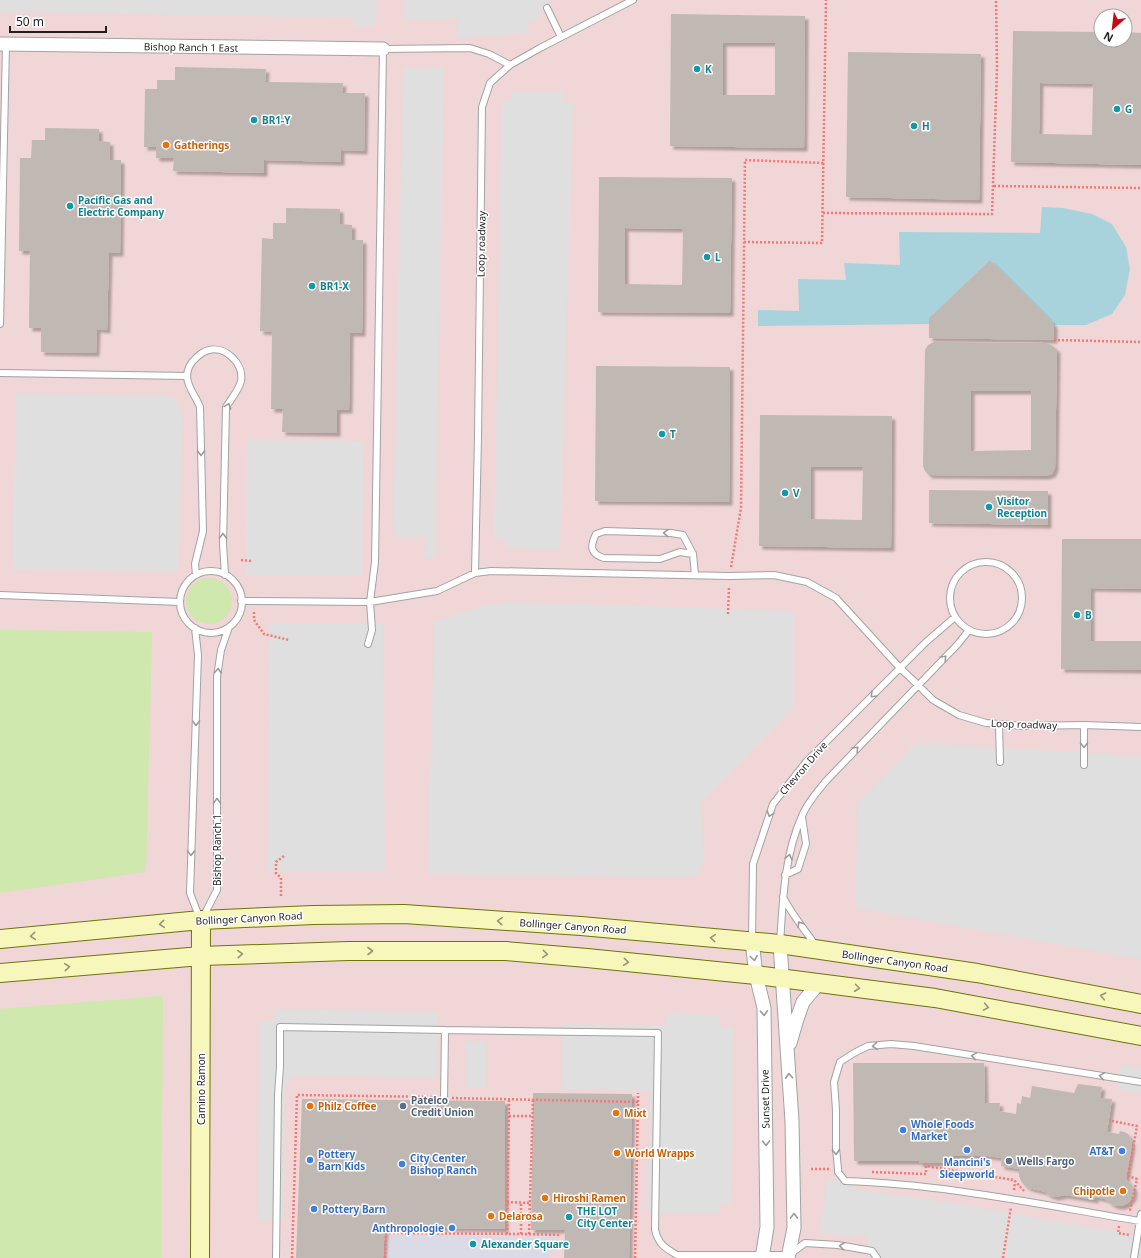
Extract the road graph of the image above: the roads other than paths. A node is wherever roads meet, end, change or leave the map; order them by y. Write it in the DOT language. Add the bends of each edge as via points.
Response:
graph roads {
  1 [pos="633,0"];
  2 [pos="546,8"];
  3 [pos="561,37"];
  4 [pos="3,44"];
  5 [pos="383,49"];
  6 [pos="510,65"];
  7 [pos="0,324"];
  8 [pos="0,373"];
  9 [pos="187,376"];
  10 [pos="693,554"];
  11 [pos="475,573"];
  12 [pos="196,575"];
  13 [pos="225,575"];
  14 [pos="695,575"];
  15 [pos="0,594"];
  16 [pos="241,601"];
  17 [pos="180,602"];
  18 [pos="370,602"];
  19 [pos="955,617"];
  20 [pos="229,627"];
  21 [pos="195,628"];
  22 [pos="969,630"];
  23 [pos="368,644"];
  24 [pos="900,668"];
  25 [pos="918,685"];
  26 [pos="999,724"];
  27 [pos="1084,725"];
  28 [pos="1141,727"];
  29 [pos="1000,762"];
  30 [pos="1084,764"];
  31 [pos="802,816"];
  32 [pos="785,875"];
  33 [pos="783,896"];
  34 [pos="201,920"];
  35 [pos="0,939"];
  36 [pos="752,941"];
  37 [pos="780,944"];
  38 [pos="819,950"];
  39 [pos="201,956"];
  40 [pos="0,973"];
  41 [pos="756,975"];
  42 [pos="782,978"];
  43 [pos="818,984"];
  44 [pos="1141,1004"];
  45 [pos="445,1030"];
  46 [pos="1141,1036"];
  47 [pos="787,1054"];
  48 [pos="1141,1082"];
  49 [pos="444,1099"];
  50 [pos="1140,1218"];
  51 [pos="762,1257"];
  52 [pos="790,1257"];
  53 [pos="200,1258"];
  54 [pos="276,1258"];
  55 [pos="877,1258"];
  56 [pos="1134,1258"];
  1 -- 3 [label="lane, Loop roadway"];
  2 -- 3 [label="lane"];
  3 -- 6 [label="lane, Loop roadway"];
  4 -- 5 [label="street, Bishop Ranch 1 East"];
  4 -- 7 [label="lane"];
  5 -- 6 [label="lane" via="470,48"];
  5 -- 18 [label="lane" via="376,562"];
  6 -- 11 [label="lane, Loop roadway" via="490,83 482,107"];
  8 -- 9 [label="lane"];
  9 -- 12 [label="lane, one-way" via="191,391 197,397 200,407 203,531 195,564"];
  13 -- 9 [label="lane, one-way" via="223,544 226,407 237,390 242,372 239,365 225,352 209,350 193,361"];
  10 -- 10 [label="lane, one-way" via="682,535 672,533 605,531 596,534 592,546 593,552 604,558 660,559 680,552"];
  10 -- 14 [label="lane"];
  11 -- 14 [label="lane, Loop roadway" via="491,570"];
  11 -- 18 [label="lane, Loop roadway" via="437,591"];
  12 -- 13 [label="lane" via="208,571"];
  12 -- 17 [label="lane" via="184,586"];
  13 -- 16 [label="lane" via="238,589"];
  14 -- 24 [label="lane, Loop roadway" via="774,575 807,582 836,598"];
  15 -- 17 [label="lane"];
  16 -- 18 [label="lane, Loop roadway"];
  16 -- 20 [label="lane" via="239,615"];
  17 -- 21 [label="lane" via="184,618"];
  18 -- 23 [label="lane" via="372,630"];
  19 -- 22 [label="lane"];
  19 -- 22 [label="lane" via="950,593 961,572 983,562 996,563 1007,568 1016,577 1023,600 1014,622 993,634"];
  19 -- 24 [label="lane, Chevron Drive"];
  20 -- 21 [label="lane" via="216,632 204,632"];
  34 -- 20 [label="lane, Bishop Ranch 1, one-way" via="217,890 217,677 221,650"];
  21 -- 34 [label="lane, one-way" via="198,655 190,893"];
  25 -- 22 [label="lane, one-way"];
  24 -- 25 [label="lane, Loop roadway"];
  24 -- 36 [label="lane, Chevron Drive, one-way" via="806,762 773,804 753,864"];
  25 -- 26 [label="lane, Loop roadway" via="933,700 959,715"];
  31 -- 25 [label="lane, one-way" via="826,781"];
  26 -- 27 [label="lane, Loop roadway"];
  26 -- 29 [label="lane"];
  27 -- 28 [label="lane, Loop roadway"];
  27 -- 30 [label="lane, one-way"];
  32 -- 31 [label="lane, one-way"];
  31 -- 32 [label="lane" via="806,844 798,869"];
  32 -- 33 [label="lane"];
  33 -- 37 [label="lane"];
  38 -- 33 [label="lane, one-way" via="790,911"];
  34 -- 35 [label="main road, Bollinger Canyon Road, one-way"];
  36 -- 34 [label="main road, Bollinger Canyon Road, one-way" via="404,914"];
  34 -- 39 [label="main road, Camino Ramon"];
  36 -- 37 [label="main road, Bollinger Canyon Road"];
  36 -- 41 [label="street, Sunset Drive, one-way"];
  37 -- 38 [label="main road, Bollinger Canyon Road"];
  37 -- 42 [label="street"];
  44 -- 38 [label="main road, Bollinger Canyon Road, one-way" via="977,973"];
  40 -- 39 [label="main road, one-way"];
  39 -- 41 [label="main road, one-way" via="348,950 506,951"];
  39 -- 53 [label="main road, Camino Ramon"];
  41 -- 42 [label="main road"];
  41 -- 51 [label="street, Sunset Drive, one-way" via="764,1008 767,1227"];
  42 -- 43 [label="main road"];
  42 -- 47 [label="street"];
  43 -- 46 [label="main road, one-way" via="935,998"];
  43 -- 47 [label="street" via="803,1002"];
  45 -- 49 [label="lane"];
  45 -- 51 [label="lane" via="658,1033 655,1230 657,1240 678,1255"];
  45 -- 54 [label="lane" via="280,1027"];
  52 -- 47 [label="street, one-way" via="794,1228 792,1121"];
  48 -- 50 [label="lane, one-way" via="891,1044 868,1046 840,1062 834,1082 838,1170 844,1180 922,1186"];
  50 -- 56 [label="lane"];
  51 -- 52 [label="lane"];
  55 -- 52 [label="lane, one-way" via="872,1251 805,1243"];
}
